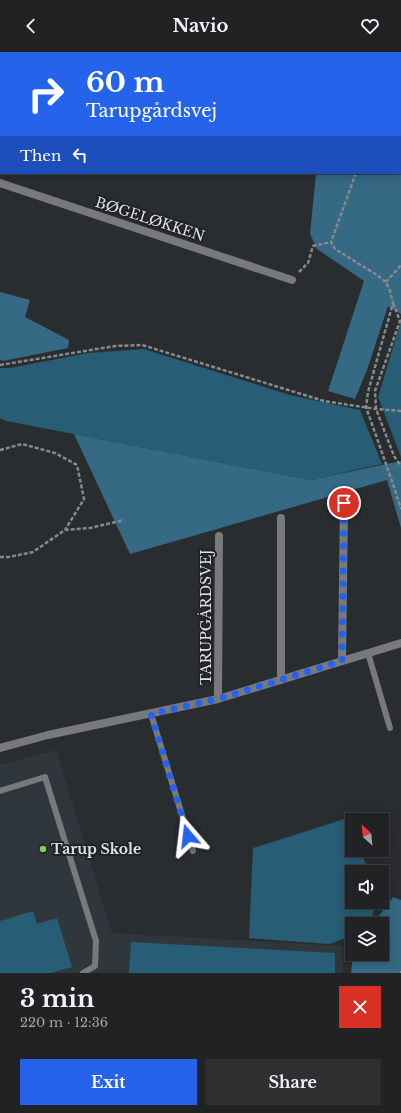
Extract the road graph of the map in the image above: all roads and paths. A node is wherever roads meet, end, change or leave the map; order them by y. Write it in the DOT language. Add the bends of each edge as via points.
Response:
graph roads {
  1 [pos="356,174"];
  2 [pos="0,183"];
  3 [pos="330,242"];
  4 [pos="401,265"];
  5 [pos="292,280"];
  6 [pos="386,282"];
  7 [pos="393,303"];
  8 [pos="0,365"];
  9 [pos="366,407"];
  10 [pos="376,409"];
  11 [pos="401,411"];
  12 [pos="0,450"];
  13 [pos="401,466"];
  14 [pos="344,503"];
  15 [pos="401,509"];
  16 [pos="281,518"];
  17 [pos="124,520"];
  18 [pos="64,530"];
  19 [pos="219,536"];
  20 [pos="0,557"];
  21 [pos="401,643"];
  22 [pos="368,653"];
  23 [pos="342,661"];
  24 [pos="280,680"];
  25 [pos="218,699"];
  26 [pos="151,714"];
  27 [pos="390,728"];
  28 [pos="0,748"];
  29 [pos="0,791"];
  30 [pos="193,851"];
  31 [pos="83,973"];
  1 -- 3 [label="path"];
  2 -- 5 [label="street, BØGELØKKEN"];
  3 -- 5 [label="path" via="313,246 308,263"];
  3 -- 6 [label="path" via="335,249"];
  4 -- 6 [label="path"];
  6 -- 7 [label="path"];
  7 -- 9 [label="path"];
  7 -- 10 [label="path" via="400,321 375,391"];
  8 -- 9 [label="path" via="115,346 142,346 324,401"];
  9 -- 10 [label="path"];
  9 -- 15 [label="path"];
  10 -- 11 [label="path"];
  10 -- 13 [label="path" via="394,456"];
  12 -- 18 [label="path" via="22,444 55,454 77,465 84,499"];
  14 -- 23 [label="street"];
  16 -- 24 [label="street"];
  17 -- 18 [label="path" via="90,528"];
  18 -- 20 [label="path" via="33,552"];
  19 -- 25 [label="street, TARUPGÅRDSVEJ"];
  21 -- 22 [label="street, TARUPGÅRDSVEJ"];
  22 -- 23 [label="street, TARUPGÅRDSVEJ"];
  22 -- 27 [label="lane"];
  23 -- 24 [label="street, TARUPGÅRDSVEJ"];
  24 -- 25 [label="street, TARUPGÅRDSVEJ"];
  25 -- 26 [label="street, TARUPGÅRDSVEJ"];
  26 -- 28 [label="street, TARUPGÅRDSVEJ" via="48,735"];
  26 -- 30 [label="lane"];
  29 -- 31 [label="lane" via="45,777 96,941 95,966"];
}
